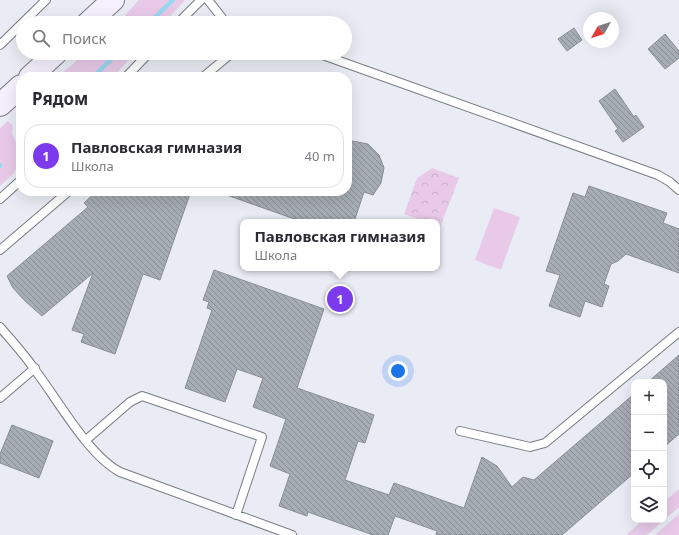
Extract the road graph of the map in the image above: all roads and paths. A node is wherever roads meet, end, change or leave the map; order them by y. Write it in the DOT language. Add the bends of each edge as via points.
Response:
graph roads {
  1 [pos="46,0"];
  2 [pos="114,0"];
  3 [pos="201,0"];
  4 [pos="208,0"];
  5 [pos="30,16"];
  6 [pos="96,16"];
  7 [pos="185,16"];
  8 [pos="221,16"];
  9 [pos="16,29"];
  10 [pos="0,45"];
  11 [pos="49,60"];
  12 [pos="52,60"];
  13 [pos="142,60"];
  14 [pos="224,60"];
  15 [pos="337,60"];
  16 [pos="36,72"];
  17 [pos="44,72"];
  18 [pos="131,72"];
  19 [pos="209,72"];
  20 [pos="16,91"];
  21 [pos="0,105"];
  22 [pos="16,185"];
  23 [pos="679,190"];
  24 [pos="63,196"];
  25 [pos="0,199"];
  26 [pos="0,250"];
  27 [pos="0,328"];
  28 [pos="679,332"];
  29 [pos="35,368"];
  30 [pos="0,398"];
  31 [pos="460,431"];
  32 [pos="86,440"];
  33 [pos="236,515"];
  34 [pos="292,535"];
  1 -- 5 [label="lane"];
  2 -- 6 [label="main road"];
  3 -- 7 [label="lane"];
  4 -- 8 [label="lane"];
  9 -- 10 [label="lane"];
  11 -- 16 [label="main road"];
  12 -- 17 [label="lane"];
  13 -- 18 [label="lane"];
  14 -- 19 [label="lane"];
  15 -- 23 [label="lane" via="658,175"];
  20 -- 21 [label="main road"];
  22 -- 25 [label="lane"];
  24 -- 26 [label="lane"];
  27 -- 29 [label="lane"];
  28 -- 31 [label="lane" via="545,443 530,447"];
  29 -- 30 [label="lane"];
  29 -- 32 [label="lane"];
  32 -- 33 [label="lane" via="108,466 120,472"];
  32 -- 33 [label="lane" via="130,402 142,396 262,437"];
  33 -- 34 [label="lane"];
}
